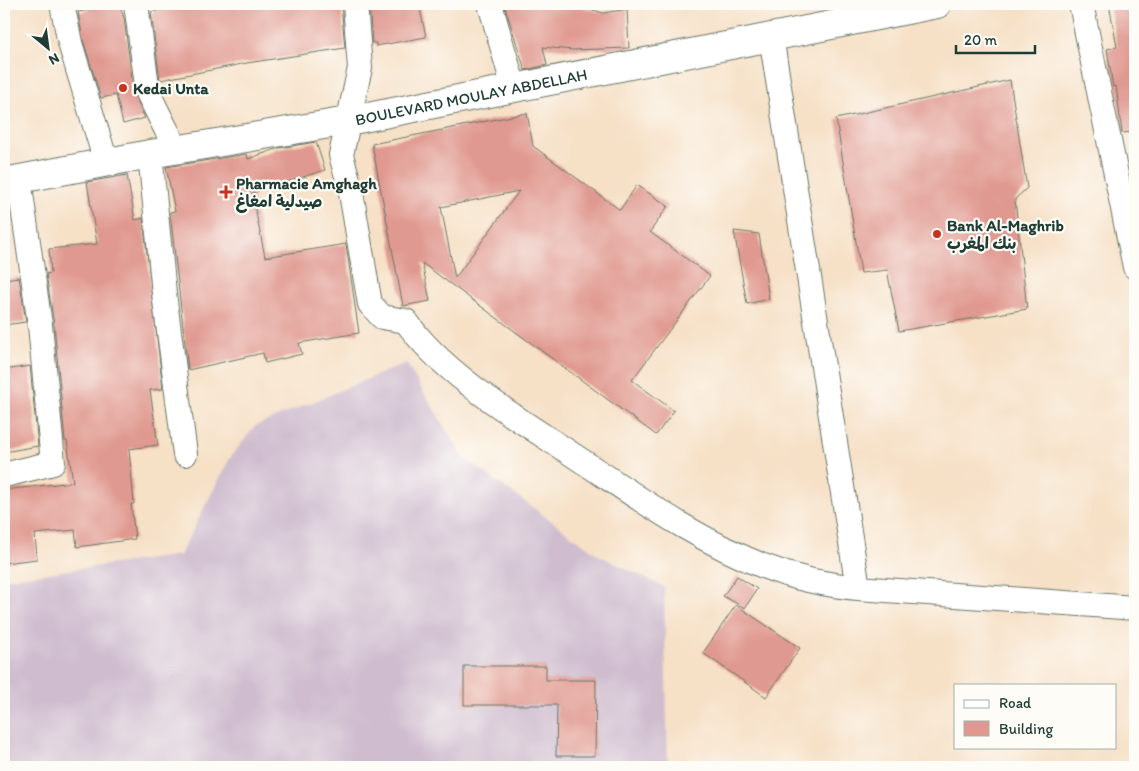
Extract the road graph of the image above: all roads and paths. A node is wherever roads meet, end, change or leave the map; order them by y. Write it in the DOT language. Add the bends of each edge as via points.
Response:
graph roads {
  1 [pos="62,4"];
  2 [pos="136,4"];
  3 [pos="355,4"];
  4 [pos="490,4"];
  5 [pos="937,4"];
  6 [pos="1081,4"];
  7 [pos="771,36"];
  8 [pos="514,88"];
  9 [pos="348,121"];
  10 [pos="163,152"];
  11 [pos="106,162"];
  12 [pos="11,181"];
  13 [pos="1130,218"];
  14 [pos="1135,266"];
  15 [pos="185,454"];
  16 [pos="4,474"];
  17 [pos="858,588"];
  18 [pos="1135,608"];
  1 -- 11 [label="street" via="70,43"];
  2 -- 10 [label="street" via="148,93"];
  3 -- 9 [label="street" via="360,68"];
  4 -- 8 [label="street"];
  5 -- 7 [label="main road, BOULEVARD MOULAY ABDELLAH"];
  6 -- 13 [label="street"];
  7 -- 8 [label="main road, BOULEVARD MOULAY ABDELLAH"];
  7 -- 17 [label="street"];
  8 -- 9 [label="main road, BOULEVARD MOULAY ABDELLAH"];
  9 -- 10 [label="main road, BOULEVARD MOULAY ABDELLAH"];
  9 -- 17 [label="street" via="341,155 350,187 370,304 382,317 406,321 436,357 511,414 681,526 730,552 795,578"];
  10 -- 11 [label="main road, BOULEVARD MOULAY ABDELLAH"];
  10 -- 15 [label="street" via="164,293"];
  11 -- 12 [label="main road, BOULEVARD MOULAY ABDELLAH"];
  12 -- 16 [label="street" via="40,325 53,463"];
  13 -- 14 [label="street"];
  17 -- 18 [label="street"];
}
